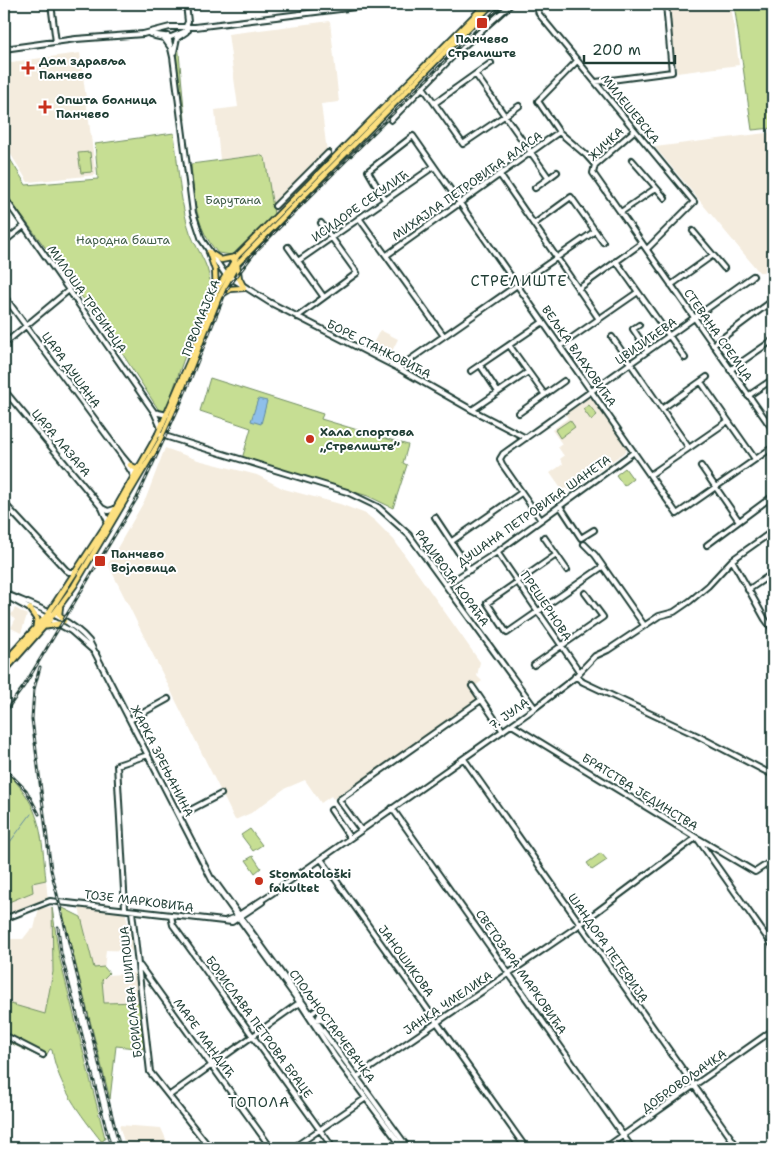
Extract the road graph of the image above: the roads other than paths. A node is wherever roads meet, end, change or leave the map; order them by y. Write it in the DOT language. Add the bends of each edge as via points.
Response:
graph roads {
  1 [pos="51,4"];
  2 [pos="186,4"];
  3 [pos="375,4"];
  4 [pos="380,4"];
  5 [pos="510,4"];
  6 [pos="536,4"];
  7 [pos="666,4"];
  8 [pos="488,5"];
  9 [pos="173,28"];
  10 [pos="167,29"];
  11 [pos="187,29"];
  12 [pos="143,34"];
  13 [pos="148,34"];
  14 [pos="167,35"];
  15 [pos="175,35"];
  16 [pos="56,42"];
  17 [pos="4,50"];
  18 [pos="173,52"];
  19 [pos="578,61"];
  20 [pos="492,64"];
  21 [pos="476,75"];
  22 [pos="596,82"];
  23 [pos="423,87"];
  24 [pos="435,103"];
  25 [pos="519,106"];
  26 [pos="506,116"];
  27 [pos="391,120"];
  28 [pos="634,131"];
  29 [pos="559,132"];
  30 [pos="328,153"];
  31 [pos="531,153"];
  32 [pos="632,160"];
  33 [pos="594,165"];
  34 [pos="433,167"];
  35 [pos="557,172"];
  36 [pos="593,172"];
  37 [pos="500,175"];
  38 [pos="549,178"];
  39 [pos="535,188"];
  40 [pos="656,188"];
  41 [pos="4,197"];
  42 [pos="665,198"];
  43 [pos="385,200"];
  44 [pos="460,204"];
  45 [pos="275,206"];
  46 [pos="620,212"];
  47 [pos="359,218"];
  48 [pos="321,223"];
  49 [pos="534,224"];
  50 [pos="24,226"];
  51 [pos="693,231"];
  52 [pos="595,232"];
  53 [pos="332,238"];
  54 [pos="4,242"];
  55 [pos="603,242"];
  56 [pos="642,243"];
  57 [pos="288,247"];
  58 [pos="646,249"];
  59 [pos="209,252"];
  60 [pos="387,255"];
  61 [pos="713,255"];
  62 [pos="237,256"];
  63 [pos="557,258"];
  64 [pos="298,261"];
  65 [pos="616,261"];
  66 [pos="237,264"];
  67 [pos="724,268"];
  68 [pos="227,276"];
  69 [pos="753,276"];
  70 [pos="518,285"];
  71 [pos="671,285"];
  72 [pos="244,288"];
  73 [pos="578,289"];
  74 [pos="69,290"];
  75 [pos="638,292"];
  76 [pos="217,294"];
  77 [pos="4,296"];
  78 [pos="323,296"];
  79 [pos="772,301"];
  80 [pos="296,317"];
  81 [pos="599,319"];
  82 [pos="695,319"];
  83 [pos="543,322"];
  84 [pos="26,325"];
  85 [pos="639,325"];
  86 [pos="444,336"];
  87 [pos="669,336"];
  88 [pos="612,337"];
  89 [pos="773,340"];
  90 [pos="4,344"];
  91 [pos="509,345"];
  92 [pos="713,345"];
  93 [pos="560,346"];
  94 [pos="648,351"];
  95 [pos="685,358"];
  96 [pos="631,363"];
  97 [pos="480,365"];
  98 [pos="398,368"];
  99 [pos="730,370"];
  100 [pos="471,371"];
  101 [pos="528,372"];
  102 [pos="707,377"];
  103 [pos="773,379"];
  104 [pos="564,381"];
  105 [pos="701,382"];
  106 [pos="4,390"];
  107 [pos="498,392"];
  108 [pos="591,392"];
  109 [pos="545,394"];
  110 [pos="748,396"];
  111 [pos="663,408"];
  112 [pos="472,410"];
  113 [pos="154,412"];
  114 [pos="519,413"];
  115 [pos="167,415"];
  116 [pos="728,420"];
  117 [pos="161,428"];
  118 [pos="773,430"];
  119 [pos="161,435"];
  120 [pos="526,438"];
  121 [pos="773,446"];
  122 [pos="689,448"];
  123 [pos="634,452"];
  124 [pos="122,456"];
  125 [pos="755,459"];
  126 [pos="130,465"];
  127 [pos="141,466"];
  128 [pos="701,466"];
  129 [pos="650,474"];
  130 [pos="138,477"];
  131 [pos="716,488"];
  132 [pos="521,493"];
  133 [pos="773,496"];
  134 [pos="4,503"];
  135 [pos="560,506"];
  136 [pos="102,508"];
  137 [pos="116,509"];
  138 [pos="435,517"];
  139 [pos="541,520"];
  140 [pos="739,521"];
  141 [pos="108,522"];
  142 [pos="594,530"];
  143 [pos="773,531"];
  144 [pos="544,537"];
  145 [pos="452,541"];
  146 [pos="584,544"];
  147 [pos="707,545"];
  148 [pos="497,552"];
  149 [pos="556,555"];
  150 [pos="732,560"];
  151 [pos="602,566"];
  152 [pos="66,570"];
  153 [pos="470,570"];
  154 [pos="567,570"];
  155 [pos="77,572"];
  156 [pos="773,573"];
  157 [pos="517,582"];
  158 [pos="69,584"];
  159 [pos="446,585"];
  160 [pos="748,590"];
  161 [pos="586,593"];
  162 [pos="4,594"];
  163 [pos="60,606"];
  164 [pos="30,610"];
  165 [pos="537,612"];
  166 [pos="50,616"];
  167 [pos="62,622"];
  168 [pos="644,625"];
  169 [pos="44,628"];
  170 [pos="35,630"];
  171 [pos="773,630"];
  172 [pos="562,647"];
  173 [pos="534,665"];
  174 [pos="5,667"];
  175 [pos="580,671"];
  176 [pos="575,676"];
  177 [pos="472,686"];
  178 [pos="168,699"];
  179 [pos="481,700"];
  180 [pos="535,708"];
  181 [pos="130,720"];
  182 [pos="512,724"];
  183 [pos="503,731"];
  184 [pos="148,755"];
  185 [pos="464,759"];
  186 [pos="773,775"];
  187 [pos="221,794"];
  188 [pos="392,808"];
  189 [pos="331,810"];
  190 [pos="179,816"];
  191 [pos="361,830"];
  192 [pos="350,838"];
  193 [pos="696,838"];
  194 [pos="321,859"];
  195 [pos="773,860"];
  196 [pos="212,878"];
  197 [pos="271,894"];
  198 [pos="125,908"];
  199 [pos="132,911"];
  200 [pos="232,912"];
  201 [pos="248,912"];
  202 [pos="171,916"];
  203 [pos="239,917"];
  204 [pos="4,919"];
  205 [pos="228,920"];
  206 [pos="246,924"];
  207 [pos="580,925"];
  208 [pos="773,946"];
  209 [pos="139,964"];
  210 [pos="509,973"];
  211 [pos="299,1003"];
  212 [pos="311,1014"];
  213 [pos="317,1020"];
  214 [pos="438,1023"];
  215 [pos="331,1026"];
  216 [pos="773,1030"];
  217 [pos="4,1035"];
  218 [pos="253,1036"];
  219 [pos="43,1056"];
  220 [pos="212,1066"];
  221 [pos="357,1077"];
  222 [pos="694,1086"];
  223 [pos="170,1095"];
  224 [pos="366,1098"];
  225 [pos="320,1130"];
  226 [pos="624,1136"];
  227 [pos="210,1148"];
  228 [pos="271,1148"];
  229 [pos="293,1148"];
  230 [pos="333,1148"];
  231 [pos="403,1148"];
  232 [pos="408,1148"];
  233 [pos="526,1148"];
  234 [pos="605,1148"];
  235 [pos="632,1148"];
  236 [pos="738,1148"];
  1 -- 16 [label="street"];
  2 -- 11 [label="street"];
  3 -- 4 [label="street"];
  3 -- 11 [label="street"];
  5 -- 23 [label="street"];
  6 -- 19 [label="street, МИЛЕШЕВСКА" via="539,14"];
  7 -- 22 [label="street" via="673,72"];
  8 -- 62 [label="main road, ПРВОМАЈСКА"];
  8 -- 66 [label="main road, ПРВОМАЈСКА"];
  9 -- 10 [label="street"];
  9 -- 11 [label="street"];
  9 -- 15 [label="street"];
  10 -- 12 [label="street"];
  10 -- 14 [label="street"];
  11 -- 15 [label="street"];
  11 -- 18 [label="street" via="177,38"];
  12 -- 13 [label="street"];
  12 -- 16 [label="street"];
  13 -- 14 [label="street"];
  13 -- 18 [label="street" via="164,38"];
  14 -- 15 [label="street"];
  14 -- 18 [label="street"];
  15 -- 18 [label="street"];
  16 -- 17 [label="street"];
  18 -- 59 [label="street, БОРЕ СТАНКОВИЋА" via="191,205"];
  19 -- 22 [label="street, МИЛЕШЕВСКА"];
  19 -- 29 [label="street" via="538,101"];
  20 -- 21 [label="street"];
  21 -- 24 [label="street"];
  21 -- 26 [label="street"];
  22 -- 28 [label="street, МИЛЕШЕВСКА"];
  23 -- 24 [label="street"];
  23 -- 27 [label="street"];
  24 -- 26 [label="street" via="463,144"];
  25 -- 26 [label="street"];
  26 -- 31 [label="street"];
  28 -- 33 [label="street, ЖИЧКА"];
  28 -- 58 [label="street, МИЛЕШЕВСКА" via="694,202"];
  29 -- 31 [label="street, МИХАЈЛА ПЕТРОВИЋА АЛАСА"];
  29 -- 33 [label="street"];
  30 -- 45 [label="street"];
  31 -- 37 [label="street, МИХАЈЛА ПЕТРОВИЋА АЛАСА"];
  31 -- 38 [label="street"];
  32 -- 40 [label="street"];
  33 -- 36 [label="street, ЖИЧКА"];
  34 -- 43 [label="street, ИСИДОРЕ СЕКУЛИЋ"];
  34 -- 43 [label="street, ВЕЉКА ВЛАХОВИЋА" via="413,136 368,170"];
  34 -- 44 [label="street, ВЕЉКА ВЛАХОВИЋА"];
  35 -- 38 [label="street"];
  36 -- 46 [label="street, СТЕВАНА СРЕМЦА"];
  37 -- 44 [label="street, МИХАЈЛА ПЕТРОВИЋА АЛАСА"];
  37 -- 49 [label="street"];
  38 -- 39 [label="street"];
  40 -- 42 [label="street"];
  40 -- 46 [label="street"];
  41 -- 50 [label="street, МИЛОША ТРЕБИЊЦА"];
  43 -- 47 [label="street, ИСИДОРЕ СЕКУЛИЋ"];
  44 -- 60 [label="street, МИХАЈЛА ПЕТРОВИЋА АЛАСА"];
  44 -- 70 [label="street, ВЕЉКА ВЛАХОВИЋА"];
  46 -- 56 [label="street, СТЕВАНА СРЕМЦА"];
  47 -- 53 [label="street, ИСИДОРЕ СЕКУЛИЋ"];
  47 -- 60 [label="street"];
  48 -- 53 [label="street"];
  49 -- 52 [label="street" via="571,197"];
  49 -- 63 [label="street"];
  50 -- 54 [label="street"];
  50 -- 74 [label="street, МИЛОША ТРЕБИЊЦА"];
  51 -- 61 [label="street"];
  52 -- 55 [label="street"];
  52 -- 63 [label="street"];
  53 -- 64 [label="street, ИСИДОРЕ СЕКУЛИЋ"];
  53 -- 78 [label="street" via="356,273"];
  56 -- 58 [label="street, СТЕВАНА СРЕМЦА"];
  56 -- 65 [label="street"];
  57 -- 64 [label="street"];
  58 -- 71 [label="street, СТЕВАНА СРЕМЦА"];
  59 -- 62 [label="main road" via="226,260"];
  59 -- 68 [label="street, БОРЕ СТАНКОВИЋА"];
  59 -- 76 [label="main road" via="215,270"];
  60 -- 86 [label="street"];
  61 -- 67 [label="street"];
  61 -- 71 [label="street, СТЕВАНА СРЕМЦА"];
  62 -- 68 [label="main road, ПРВОМАЈСКА"];
  63 -- 70 [label="street"];
  63 -- 73 [label="street"];
  64 -- 78 [label="street"];
  65 -- 73 [label="street"];
  65 -- 75 [label="street"];
  66 -- 68 [label="main road, ПРВОМАЈСКА"];
  66 -- 72 [label="main road"];
  68 -- 72 [label="street, БОРЕ СТАНКОВИЋА"];
  68 -- 76 [label="main road, ПРВОМАЈСКА"];
  69 -- 82 [label="street, ЦВИЈИЋЕВА"];
  70 -- 83 [label="street, ВЕЉКА ВЛАХОВИЋА"];
  70 -- 86 [label="street"];
  71 -- 82 [label="street, СТЕВАНА СРЕМЦА"];
  72 -- 76 [label="main road" via="227,289"];
  72 -- 80 [label="street, БОРЕ СТАНКОВИЋА"];
  73 -- 81 [label="street"];
  74 -- 84 [label="street"];
  74 -- 113 [label="street, МИЛОША ТРЕБИЊЦА"];
  75 -- 81 [label="street"];
  75 -- 87 [label="street"];
  76 -- 115 [label="main road, ПРВОМАЈСКА"];
  76 -- 119 [label="main road, ПРВОМАЈСКА"];
  77 -- 84 [label="street, ЦАРА ДУШАНА"];
  78 -- 80 [label="street"];
  79 -- 92 [label="street"];
  80 -- 98 [label="street, БОРЕ СТАНКОВИЋА"];
  81 -- 93 [label="street"];
  82 -- 87 [label="street, ЦВИЈИЋЕВА"];
  82 -- 92 [label="street, СТЕВАНА СРЕМЦА"];
  83 -- 91 [label="street"];
  83 -- 93 [label="street, ВЕЉКА ВЛАХОВИЋА"];
  84 -- 90 [label="street"];
  84 -- 124 [label="street, ЦАРА ДУШАНА"];
  85 -- 94 [label="street" via="633,329"];
  86 -- 98 [label="street"];
  87 -- 94 [label="street, ЦВИЈИЋЕВА"];
  87 -- 95 [label="street"];
  88 -- 96 [label="street"];
  89 -- 99 [label="street"];
  91 -- 97 [label="street"];
  91 -- 101 [label="street"];
  92 -- 99 [label="street, СТЕВАНА СРЕМЦА"];
  93 -- 108 [label="street, ВЕЉКА ВЛАХОВИЋА"];
  94 -- 96 [label="street, ЦВИЈИЋЕВА"];
  96 -- 108 [label="street, ЦВИЈИЋЕВА"];
  96 -- 111 [label="street"];
  97 -- 100 [label="street"];
  97 -- 107 [label="street"];
  98 -- 112 [label="street, БОРЕ СТАНКОВИЋА"];
  99 -- 110 [label="street, СТЕВАНА СРЕМЦА"];
  101 -- 107 [label="street"];
  101 -- 109 [label="street"];
  102 -- 105 [label="street"];
  103 -- 110 [label="street, СТЕВАНА СРЕМЦА"];
  104 -- 109 [label="street"];
  105 -- 111 [label="street"];
  105 -- 116 [label="street"];
  106 -- 136 [label="street, ЦАРА ЛАЗАРА"];
  107 -- 112 [label="street"];
  108 -- 120 [label="street, ЦВИЈИЋЕВА"];
  108 -- 123 [label="street, ВЕЉКА ВЛАХОВИЋА"];
  109 -- 114 [label="street"];
  110 -- 118 [label="street, СТЕВАНА СРЕМЦА"];
  111 -- 122 [label="street"];
  112 -- 120 [label="street, БОРЕ СТАНКОВИЋА"];
  113 -- 115 [label="street"];
  113 -- 117 [label="street, МИЛОША ТРЕБИЊЦА"];
  115 -- 117 [label="main road, ПРВОМАЈСКА"];
  116 -- 122 [label="street"];
  116 -- 125 [label="street"];
  117 -- 119 [label="main road, ПРВОМАЈСКА"];
  119 -- 127 [label="main road, ПРВОМАЈСКА"];
  119 -- 130 [label="main road, ПРВОМАЈСКА"];
  119 -- 159 [label="street, РАДИВОЈА КОРАЋА" via="364,499 405,530"];
  120 -- 132 [label="street, ЦВИЈИЋЕВА" via="500,459"];
  121 -- 125 [label="street"];
  122 -- 129 [label="street"];
  123 -- 129 [label="street, ВЕЉКА ВЛАХОВИЋА"];
  123 -- 135 [label="street, ДУШАНА ПЕТРОВИЋА ШАНЕТА"];
  124 -- 126 [label="street, ЦАРА ДУШАНА"];
  124 -- 130 [label="street, ЦАРА ДУШАНА"];
  125 -- 131 [label="street"];
  126 -- 127 [label="main road" via="135,468"];
  126 -- 130 [label="street, ЦАРА ДУШАНА"];
  127 -- 130 [label="main road, ПРВОМАЈСКА"];
  128 -- 131 [label="street"];
  129 -- 131 [label="street, ВЕЉКА ВЛАХОВИЋА" via="677,514"];
  130 -- 137 [label="main road, ПРВОМАЈСКА"];
  130 -- 163 [label="main road, ПРВОМАЈСКА"];
  131 -- 140 [label="street"];
  132 -- 139 [label="street"];
  132 -- 145 [label="street"];
  133 -- 140 [label="street"];
  134 -- 152 [label="street"];
  135 -- 139 [label="street, ДУШАНА ПЕТРОВИЋА ШАНЕТА"];
  135 -- 142 [label="street" via="581,538"];
  136 -- 137 [label="street" via="108,511"];
  136 -- 141 [label="street, ЦАРА ЛАЗАРА"];
  137 -- 141 [label="main road, ПРВОМАЈСКА"];
  138 -- 145 [label="street"];
  139 -- 148 [label="street, ДУШАНА ПЕТРОВИЋА ШАНЕТА"];
  140 -- 147 [label="street"];
  141 -- 155 [label="main road, ПРВОМАЈСКА"];
  143 -- 150 [label="street, 7. ЈУЛА"];
  144 -- 149 [label="street"];
  145 -- 153 [label="street"];
  146 -- 151 [label="street"];
  148 -- 153 [label="street, ДУШАНА ПЕТРОВИЋА ШАНЕТА"];
  148 -- 157 [label="street, ПРЕШЕРНОВА"];
  149 -- 154 [label="street"];
  149 -- 157 [label="street"];
  150 -- 160 [label="street"];
  150 -- 168 [label="street, 7. ЈУЛА" via="690,602"];
  151 -- 165 [label="street"];
  151 -- 168 [label="street"];
  152 -- 155 [label="street"];
  152 -- 158 [label="street"];
  153 -- 159 [label="street, ДУШАНА ПЕТРОВИЋА ШАНЕТА"];
  155 -- 158 [label="main road, ПРВОМАЈСКА"];
  156 -- 160 [label="street"];
  157 -- 165 [label="street, ПРЕШЕРНОВА"];
  157 -- 165 [label="street" via="487,603 507,633"];
  158 -- 166 [label="main road, ПРВОМАЈСКА"];
  159 -- 180 [label="street, РАДИВОЈА КОРАЋА"];
  160 -- 171 [label="street"];
  161 -- 172 [label="street" via="603,618"];
  162 -- 164 [label="street, ЖАРКА ЗРЕЊАНИНА"];
  162 -- 166 [label="street, ЖАРКА ЗРЕЊАНИНА"];
  163 -- 166 [label="main road, ПРВОМАЈСКА"];
  163 -- 167 [label="main road"];
  164 -- 166 [label="street, ЖАРКА ЗРЕЊАНИНА"];
  164 -- 170 [label="highway" via="37,619"];
  165 -- 172 [label="street, ПРЕШЕРНОВА"];
  166 -- 167 [label="street, ЖАРКА ЗРЕЊАНИНА"];
  166 -- 169 [label="highway"];
  166 -- 170 [label="highway"];
  167 -- 169 [label="highway"];
  167 -- 181 [label="street, ЖАРКА ЗРЕЊАНИНА" via="96,653"];
  168 -- 175 [label="street, 7. ЈУЛА" via="596,656"];
  169 -- 174 [label="highway"];
  170 -- 174 [label="highway"];
  172 -- 173 [label="street"];
  172 -- 175 [label="street, ПРЕШЕРНОВА"];
  175 -- 176 [label="street, 7. ЈУЛА"];
  176 -- 180 [label="street, 7. ЈУЛА"];
  176 -- 186 [label="street"];
  177 -- 179 [label="street"];
  178 -- 181 [label="street"];
  179 -- 183 [label="street"];
  179 -- 191 [label="street" via="339,800"];
  180 -- 182 [label="street, 7. ЈУЛА"];
  181 -- 184 [label="street, ЖАРКА ЗРЕЊАНИНА"];
  182 -- 183 [label="street, 7. ЈУЛА"];
  182 -- 193 [label="street, БРАТСТВА ЈЕДИНСТВА"];
  183 -- 185 [label="street, 7. ЈУЛА"];
  184 -- 190 [label="street, ЖАРКА ЗРЕЊАНИНА"];
  184 -- 198 [label="street, БОРИСЛАВА ШИПОША" via="117,765"];
  185 -- 188 [label="street, 7. ЈУЛА"];
  185 -- 207 [label="street, ШАНДОРА ПЕТЕФИЈА"];
  187 -- 190 [label="street"];
  188 -- 191 [label="street, 7. ЈУЛА"];
  188 -- 210 [label="street, СВЕТОЗАРА МАРКОВИЋА"];
  189 -- 192 [label="street"];
  190 -- 196 [label="street, ЖАРКА ЗРЕЊАНИНА"];
  191 -- 192 [label="street, 7. ЈУЛА"];
  192 -- 194 [label="street, 7. ЈУЛА"];
  193 -- 195 [label="street" via="755,872"];
  193 -- 207 [label="street, ЈАНКА ЧМЕЛИКА"];
  193 -- 208 [label="street, БРАТСТВА ЈЕДИНСТВА"];
  194 -- 197 [label="street, 7. ЈУЛА"];
  194 -- 214 [label="street, ЈАНОШИКОВА"];
  196 -- 200 [label="street, ЖАРКА ЗРЕЊАНИНА"];
  196 -- 203 [label="street, ЖАРКА ЗРЕЊАНИНА"];
  197 -- 201 [label="street, 7. ЈУЛА"];
  197 -- 203 [label="street, 7. ЈУЛА"];
  198 -- 199 [label="street, ТОЗЕ МАРКОВИЋА"];
  198 -- 204 [label="street, ТОЗЕ МАРКОВИЋА" via="50,901"];
  199 -- 202 [label="street, ТОЗЕ МАРКОВИЋА"];
  199 -- 209 [label="street, БОРИСЛАВА ШИПОША"];
  200 -- 203 [label="street, ЖАРКА ЗРЕЊАНИНА"];
  200 -- 205 [label="street"];
  201 -- 203 [label="street, 7. ЈУЛА"];
  201 -- 206 [label="street"];
  202 -- 205 [label="street, ТОЗЕ МАРКОВИЋА"];
  202 -- 218 [label="street, БОРИСЛАВА ПЕТРОВА БРАЦЕ" via="173,924"];
  203 -- 205 [label="street, ТОЗЕ МАРКОВИЋА" via="232,922"];
  203 -- 206 [label="street, СПОЉНОСТАРЧЕВАЧКА"];
  203 -- 211 [label="street, СПОЉНОСТАРЧЕВАЧКА"];
  206 -- 212 [label="street, СПОЉНОСТАРЧЕВАЧКА"];
  207 -- 210 [label="street, ЈАНКА ЧМЕЛИКА"];
  207 -- 222 [label="street, ШАНДОРА ПЕТЕФИЈА"];
  209 -- 220 [label="street, МАРЕ МАНДИЋ"];
  209 -- 223 [label="street, БОРИСЛАВА ШИПОША" via="150,1072"];
  210 -- 214 [label="street, ЈАНКА ЧМЕЛИКА"];
  210 -- 226 [label="street, СВЕТОЗАРА МАРКОВИЋА"];
  211 -- 218 [label="street"];
  211 -- 224 [label="street, СПОЉНОСТАРЧЕВАЧКА"];
  212 -- 213 [label="street, СПОЉНОСТАРЧЕВАЧКА"];
  212 -- 213 [label="street" via="320,1010"];
  213 -- 215 [label="street"];
  213 -- 221 [label="street, СПОЉНОСТАРЧЕВАЧКА"];
  214 -- 221 [label="street, ЈАНКА ЧМЕЛИКА"];
  214 -- 233 [label="street, ЈАНОШИКОВА"];
  216 -- 222 [label="street, ДОБРОВОЉАЧКА"];
  217 -- 219 [label="street"];
  218 -- 220 [label="street"];
  218 -- 225 [label="street, БОРИСЛАВА ПЕТРОВА БРАЦЕ"];
  220 -- 223 [label="street"];
  220 -- 228 [label="street, МАРЕ МАНДИЋ"];
  221 -- 232 [label="street, СПОЉНОСТАРЧЕВАЧКА"];
  222 -- 226 [label="street, ДОБРОВОЉАЧКА"];
  222 -- 236 [label="street, ШАНДОРА ПЕТЕФИЈА"];
  223 -- 227 [label="street"];
  224 -- 225 [label="street"];
  224 -- 231 [label="street, СПОЉНОСТАРЧЕВАЧКА"];
  225 -- 229 [label="street"];
  225 -- 230 [label="street, БОРИСЛАВА ПЕТРОВА БРАЦЕ"];
  226 -- 234 [label="street, ДОБРОВОЉАЧКА"];
  226 -- 235 [label="street, СВЕТОЗАРА МАРКОВИЋА"];
}
